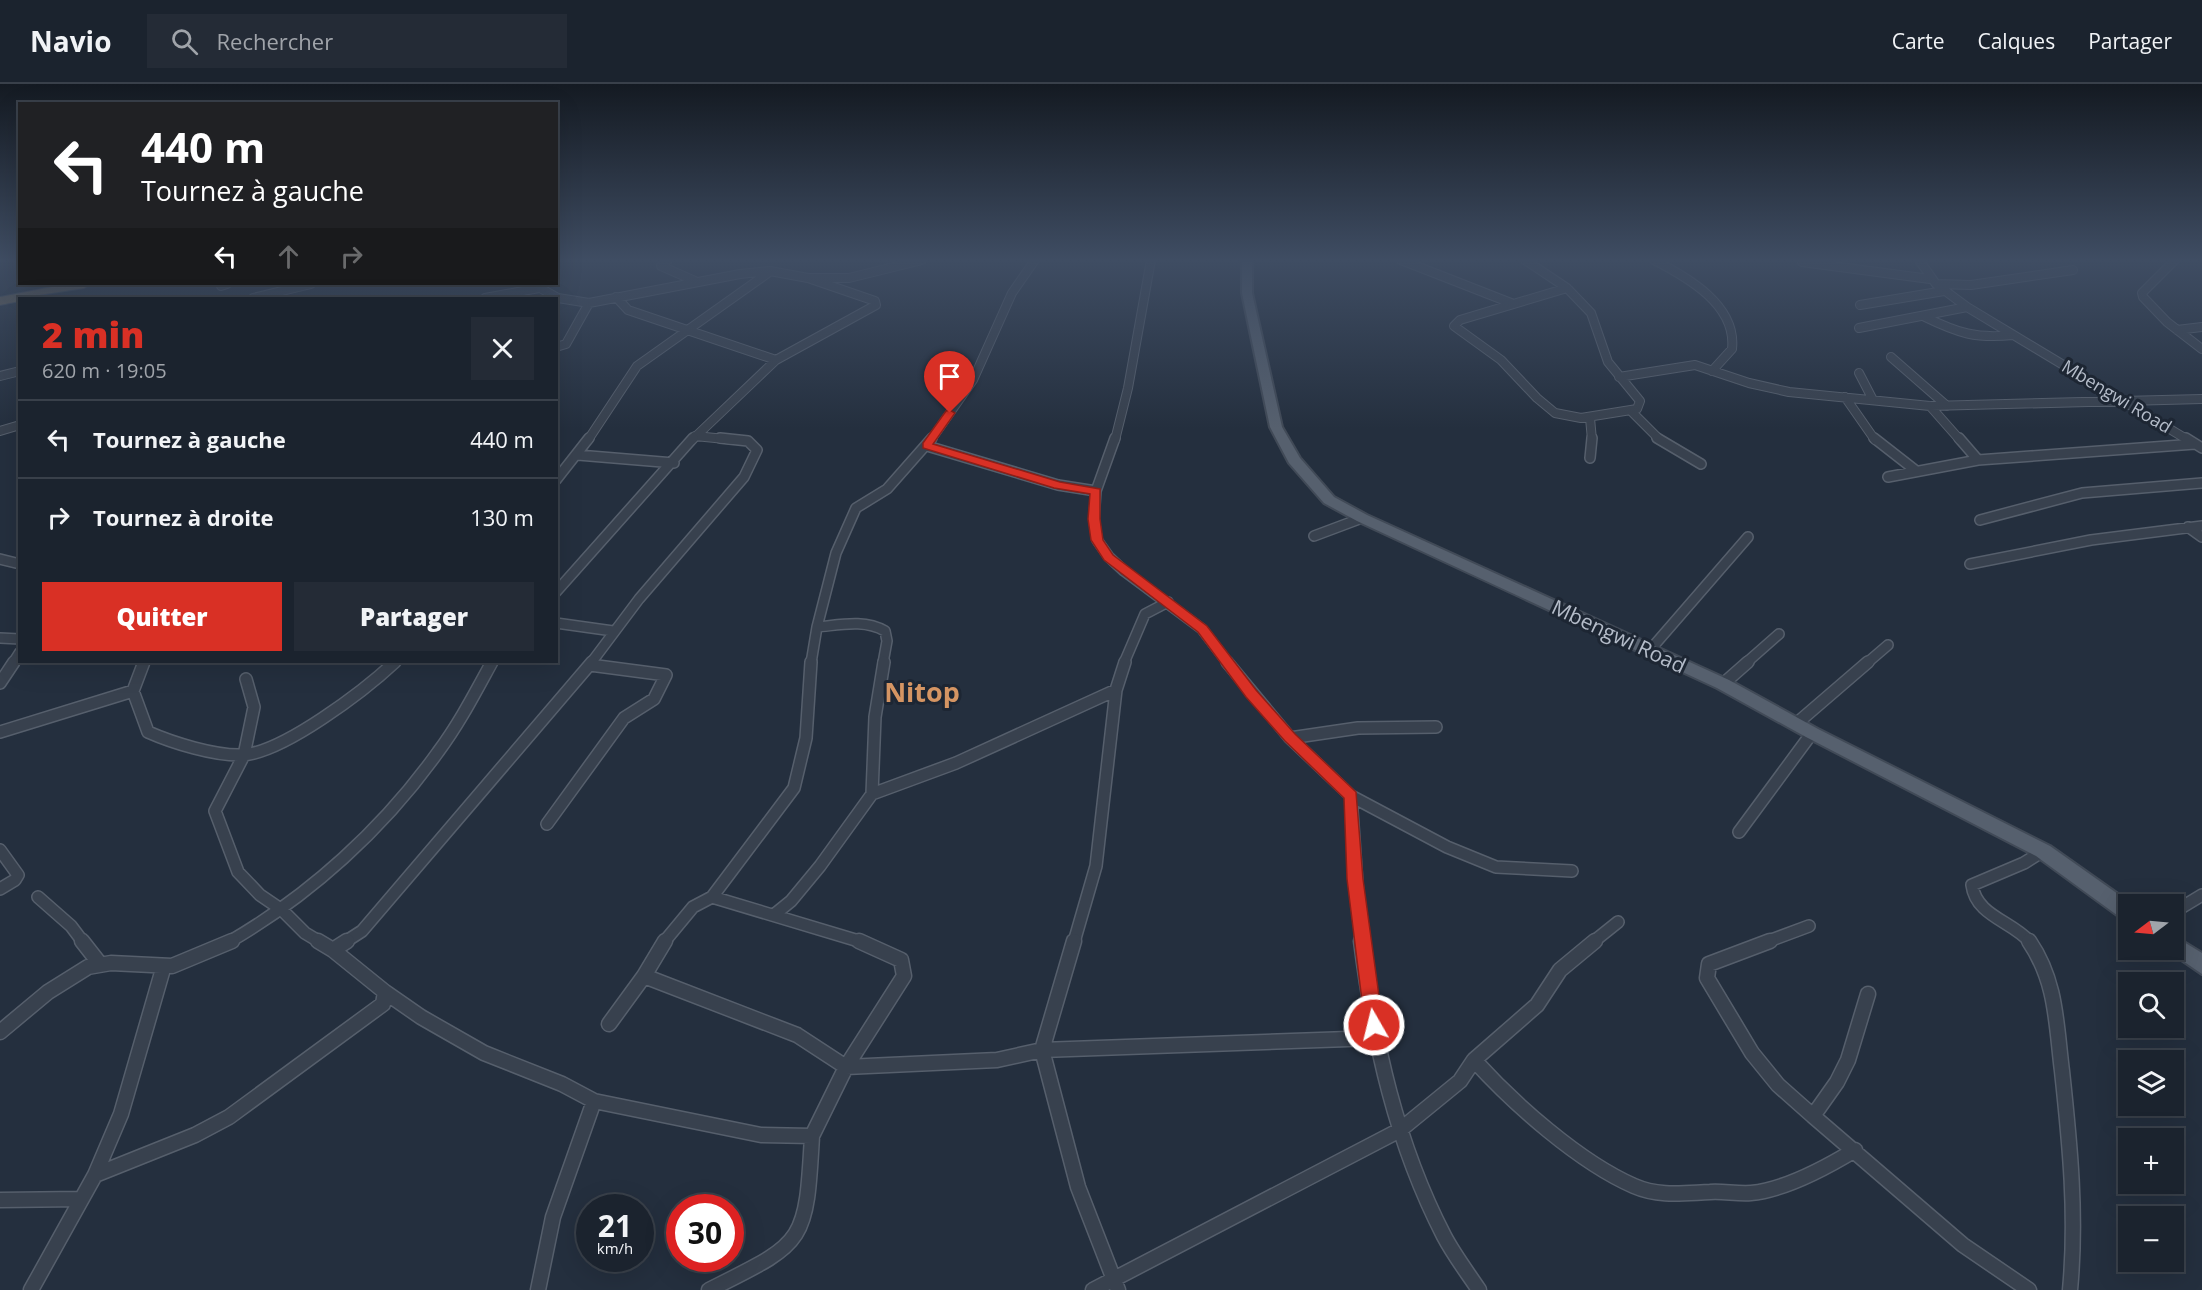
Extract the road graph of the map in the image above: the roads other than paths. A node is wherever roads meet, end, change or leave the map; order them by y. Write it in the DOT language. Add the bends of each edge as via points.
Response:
graph roads {
  1 [pos="582,316"];
  2 [pos="649,316"];
  3 [pos="704,316"];
  4 [pos="855,316"];
  5 [pos="1001,316"];
  6 [pos="1141,316"];
  7 [pos="1252,316"];
  8 [pos="1471,316"];
  9 [pos="1593,316"];
  10 [pos="1723,316"];
  11 [pos="1928,316"];
  12 [pos="1982,316"];
  13 [pos="2162,316"];
  14 [pos="1925,317"];
  15 [pos="2202,327"];
  16 [pos="687,328"];
  17 [pos="1859,328"];
  18 [pos="2177,330"];
  19 [pos="2013,335"];
  20 [pos="558,346"];
  21 [pos="2202,349"];
  22 [pos="1891,357"];
  23 [pos="776,360"];
  24 [pos="1712,371"];
  25 [pos="18,372"];
  26 [pos="1860,373"];
  27 [pos="0,376"];
  28 [pos="1619,377"];
  29 [pos="1845,398"];
  30 [pos="2202,399"];
  31 [pos="1873,400"];
  32 [pos="2130,403"];
  33 [pos="1930,405"];
  34 [pos="1947,406"];
  35 [pos="1631,411"];
  36 [pos="1590,418"];
  37 [pos="18,426"];
  38 [pos="0,431"];
  39 [pos="695,436"];
  40 [pos="927,446"];
  41 [pos="2198,446"];
  42 [pos="578,455"];
  43 [pos="1590,458"];
  44 [pos="1978,460"];
  45 [pos="674,462"];
  46 [pos="1701,464"];
  47 [pos="1915,470"];
  48 [pos="1888,477"];
  49 [pos="558,478"];
  50 [pos="2202,483"];
  51 [pos="1096,491"];
  52 [pos="1362,518"];
  53 [pos="1980,520"];
  54 [pos="2202,526"];
  55 [pos="2188,527"];
  56 [pos="1314,536"];
  57 [pos="1748,537"];
  58 [pos="2202,537"];
  59 [pos="0,559"];
  60 [pos="18,564"];
  61 [pos="1970,564"];
  62 [pos="558,590"];
  63 [pos="1168,602"];
  64 [pos="558,623"];
  65 [pos="817,627"];
  66 [pos="613,631"];
  67 [pos="1779,634"];
  68 [pos="0,638"];
  69 [pos="18,639"];
  70 [pos="1888,645"];
  71 [pos="1650,650"];
  72 [pos="18,655"];
  73 [pos="144,663"];
  74 [pos="394,663"];
  75 [pos="491,663"];
  76 [pos="590,665"];
  77 [pos="246,680"];
  78 [pos="0,683"];
  79 [pos="1723,684"];
  80 [pos="1116,690"];
  81 [pos="132,691"];
  82 [pos="1796,724"];
  83 [pos="1436,726"];
  84 [pos="0,732"];
  85 [pos="1812,733"];
  86 [pos="1290,738"];
  87 [pos="244,755"];
  88 [pos="872,794"];
  89 [pos="1351,796"];
  90 [pos="547,824"];
  91 [pos="1739,831"];
  92 [pos="0,850"];
  93 [pos="2043,851"];
  94 [pos="1572,871"];
  95 [pos="0,889"];
  96 [pos="2202,895"];
  97 [pos="38,897"];
  98 [pos="712,897"];
  99 [pos="2118,905"];
  100 [pos="2184,906"];
  101 [pos="282,910"];
  102 [pos="775,914"];
  103 [pos="1618,922"];
  104 [pos="1809,926"];
  105 [pos="333,950"];
  106 [pos="2184,952"];
  107 [pos="100,964"];
  108 [pos="2202,965"];
  109 [pos="162,969"];
  110 [pos="644,976"];
  111 [pos="385,992"];
  112 [pos="1868,994"];
  113 [pos="609,1024"];
  114 [pos="0,1032"];
  115 [pos="1377,1038"];
  116 [pos="1042,1050"];
  117 [pos="1474,1060"];
  118 [pos="846,1067"];
  119 [pos="594,1101"];
  120 [pos="1813,1116"];
  121 [pos="1400,1130"];
  122 [pos="812,1136"];
  123 [pos="1855,1150"];
  124 [pos="95,1175"];
  125 [pos="81,1199"];
  126 [pos="0,1200"];
  127 [pos="1116,1284"];
  128 [pos="31,1290"];
  129 [pos="538,1290"];
  130 [pos="709,1290"];
  131 [pos="1093,1290"];
  132 [pos="1479,1290"];
  133 [pos="2029,1290"];
  134 [pos="2070,1290"];
  1 -- 20 [label="street" via="566,344"];
  2 -- 16 [label="street"];
  3 -- 16 [label="street"];
  4 -- 23 [label="street"];
  5 -- 40 [label="street" via="973,380"];
  6 -- 51 [label="street" via="1128,388"];
  7 -- 52 [label="main road, Mbengwi Road" via="1276,427 1294,460 1329,500"];
  8 -- 36 [label="street" via="1454,326 1505,363 1546,409 1563,417"];
  9 -- 28 [label="street" via="1604,355"];
  10 -- 24 [label="street" via="1733,346"];
  11 -- 14 [label="street"];
  12 -- 19 [label="street, Mbengwi Road"];
  13 -- 18 [label="street"];
  14 -- 17 [label="street"];
  14 -- 19 [label="street" via="1970,338"];
  15 -- 18 [label="street"];
  16 -- 23 [label="street"];
  16 -- 42 [label="street" via="631,373"];
  18 -- 21 [label="street"];
  19 -- 32 [label="street, Mbengwi Road"];
  22 -- 34 [label="street"];
  23 -- 39 [label="street"];
  24 -- 28 [label="street" via="1691,365"];
  24 -- 29 [label="street" via="1789,392"];
  25 -- 27 [label="street"];
  26 -- 31 [label="street"];
  28 -- 35 [label="street" via="1640,401"];
  29 -- 31 [label="street"];
  29 -- 47 [label="street" via="1877,443"];
  30 -- 32 [label="street"];
  31 -- 33 [label="street"];
  32 -- 34 [label="street" via="2057,400"];
  32 -- 41 [label="street, Mbengwi Road"];
  33 -- 34 [label="street"];
  33 -- 44 [label="street"];
  35 -- 36 [label="street"];
  35 -- 46 [label="street" via="1653,436"];
  36 -- 43 [label="street"];
  37 -- 38 [label="street"];
  39 -- 45 [label="street"];
  39 -- 66 [label="street" via="747,441 757,450 744,477 718,510"];
  40 -- 51 [label="street" via="1058,486"];
  40 -- 65 [label="street" via="887,489 856,508 836,553"];
  41 -- 44 [label="street"];
  42 -- 45 [label="street"];
  42 -- 49 [label="street"];
  44 -- 47 [label="street"];
  45 -- 62 [label="street"];
  47 -- 48 [label="street"];
  50 -- 53 [label="street" via="2082,493"];
  51 -- 63 [label="street" via="1097,540 1124,571"];
  52 -- 56 [label="street"];
  52 -- 71 [label="main road, Mbengwi Road"];
  54 -- 55 [label="street"];
  55 -- 58 [label="street"];
  55 -- 61 [label="street" via="2091,540"];
  57 -- 71 [label="street"];
  59 -- 60 [label="street"];
  63 -- 80 [label="street" via="1145,614 1131,642"];
  63 -- 86 [label="street" via="1202,629"];
  64 -- 66 [label="street"];
  65 -- 88 [label="street" via="868,625 885,631 887,641 875,717"];
  65 -- 98 [label="street" via="808,683 806,738 794,788"];
  66 -- 76 [label="street"];
  67 -- 79 [label="street"];
  68 -- 69 [label="street"];
  70 -- 82 [label="street"];
  71 -- 79 [label="main road, Mbengwi Road"];
  72 -- 78 [label="street"];
  73 -- 81 [label="street"];
  74 -- 87 [label="street" via="289,737"];
  75 -- 101 [label="street" via="461,718 403,794 327,873"];
  76 -- 90 [label="street" via="666,675 654,699 624,718"];
  76 -- 105 [label="street" via="362,931"];
  77 -- 87 [label="street" via="254,707"];
  79 -- 82 [label="main road, Mbengwi Road"];
  80 -- 88 [label="street" via="956,763"];
  80 -- 116 [label="street" via="1096,866"];
  81 -- 84 [label="street"];
  81 -- 87 [label="street" via="148,732 184,746"];
  82 -- 85 [label="main road, Mbengwi Road"];
  83 -- 86 [label="street" via="1358,728"];
  85 -- 91 [label="street"];
  85 -- 93 [label="main road, Mbengwi Road"];
  86 -- 89 [label="street"];
  87 -- 101 [label="street" via="215,811 238,872 260,895"];
  88 -- 102 [label="street" via="820,866"];
  89 -- 94 [label="street" via="1447,847 1496,867"];
  89 -- 115 [label="street" via="1361,936"];
  92 -- 95 [label="street" via="18,875"];
  93 -- 99 [label="main road, Mbengwi Road"];
  93 -- 134 [label="street" via="1972,885 1971,894 1977,903 2027,940 2052,989 2072,1153 2075,1250"];
  96 -- 100 [label="street"];
  97 -- 107 [label="street" via="71,926"];
  98 -- 102 [label="street"];
  98 -- 110 [label="street" via="697,900"];
  101 -- 105 [label="street" via="305,933"];
  101 -- 109 [label="street" via="236,940 183,964"];
  102 -- 118 [label="street" via="850,937 901,960 904,976 897,990"];
  103 -- 117 [label="street" via="1560,970 1537,1005"];
  104 -- 120 [label="street" via="1709,964 1706,971 1749,1053 1782,1093"];
  105 -- 111 [label="street"];
  106 -- 108 [label="main road"];
  107 -- 109 [label="street"];
  107 -- 114 [label="street" via="64,982"];
  109 -- 124 [label="street" via="121,1114"];
  110 -- 113 [label="street"];
  110 -- 118 [label="street" via="797,1035"];
  111 -- 119 [label="street" via="484,1053"];
  111 -- 124 [label="street" via="383,1004 364,1020 229,1117 195,1135"];
  112 -- 120 [label="street" via="1848,1060"];
  115 -- 116 [label="street"];
  115 -- 121 [label="street"];
  116 -- 118 [label="street" via="997,1060"];
  116 -- 127 [label="street" via="1078,1187"];
  117 -- 121 [label="street" via="1460,1081"];
  117 -- 123 [label="street" via="1582,1157 1635,1186 1677,1196 1752,1193 1817,1173"];
  118 -- 122 [label="street"];
  119 -- 122 [label="street" via="761,1135"];
  119 -- 129 [label="street" via="552,1215"];
  120 -- 123 [label="street"];
  121 -- 127 [label="street"];
  121 -- 132 [label="street" via="1432,1215 1454,1256"];
  122 -- 130 [label="street" via="807,1205 800,1232 781,1253"];
  123 -- 133 [label="street" via="1963,1245"];
  124 -- 125 [label="street"];
  125 -- 126 [label="street"];
  125 -- 128 [label="street"];
  127 -- 131 [label="street"];
}
